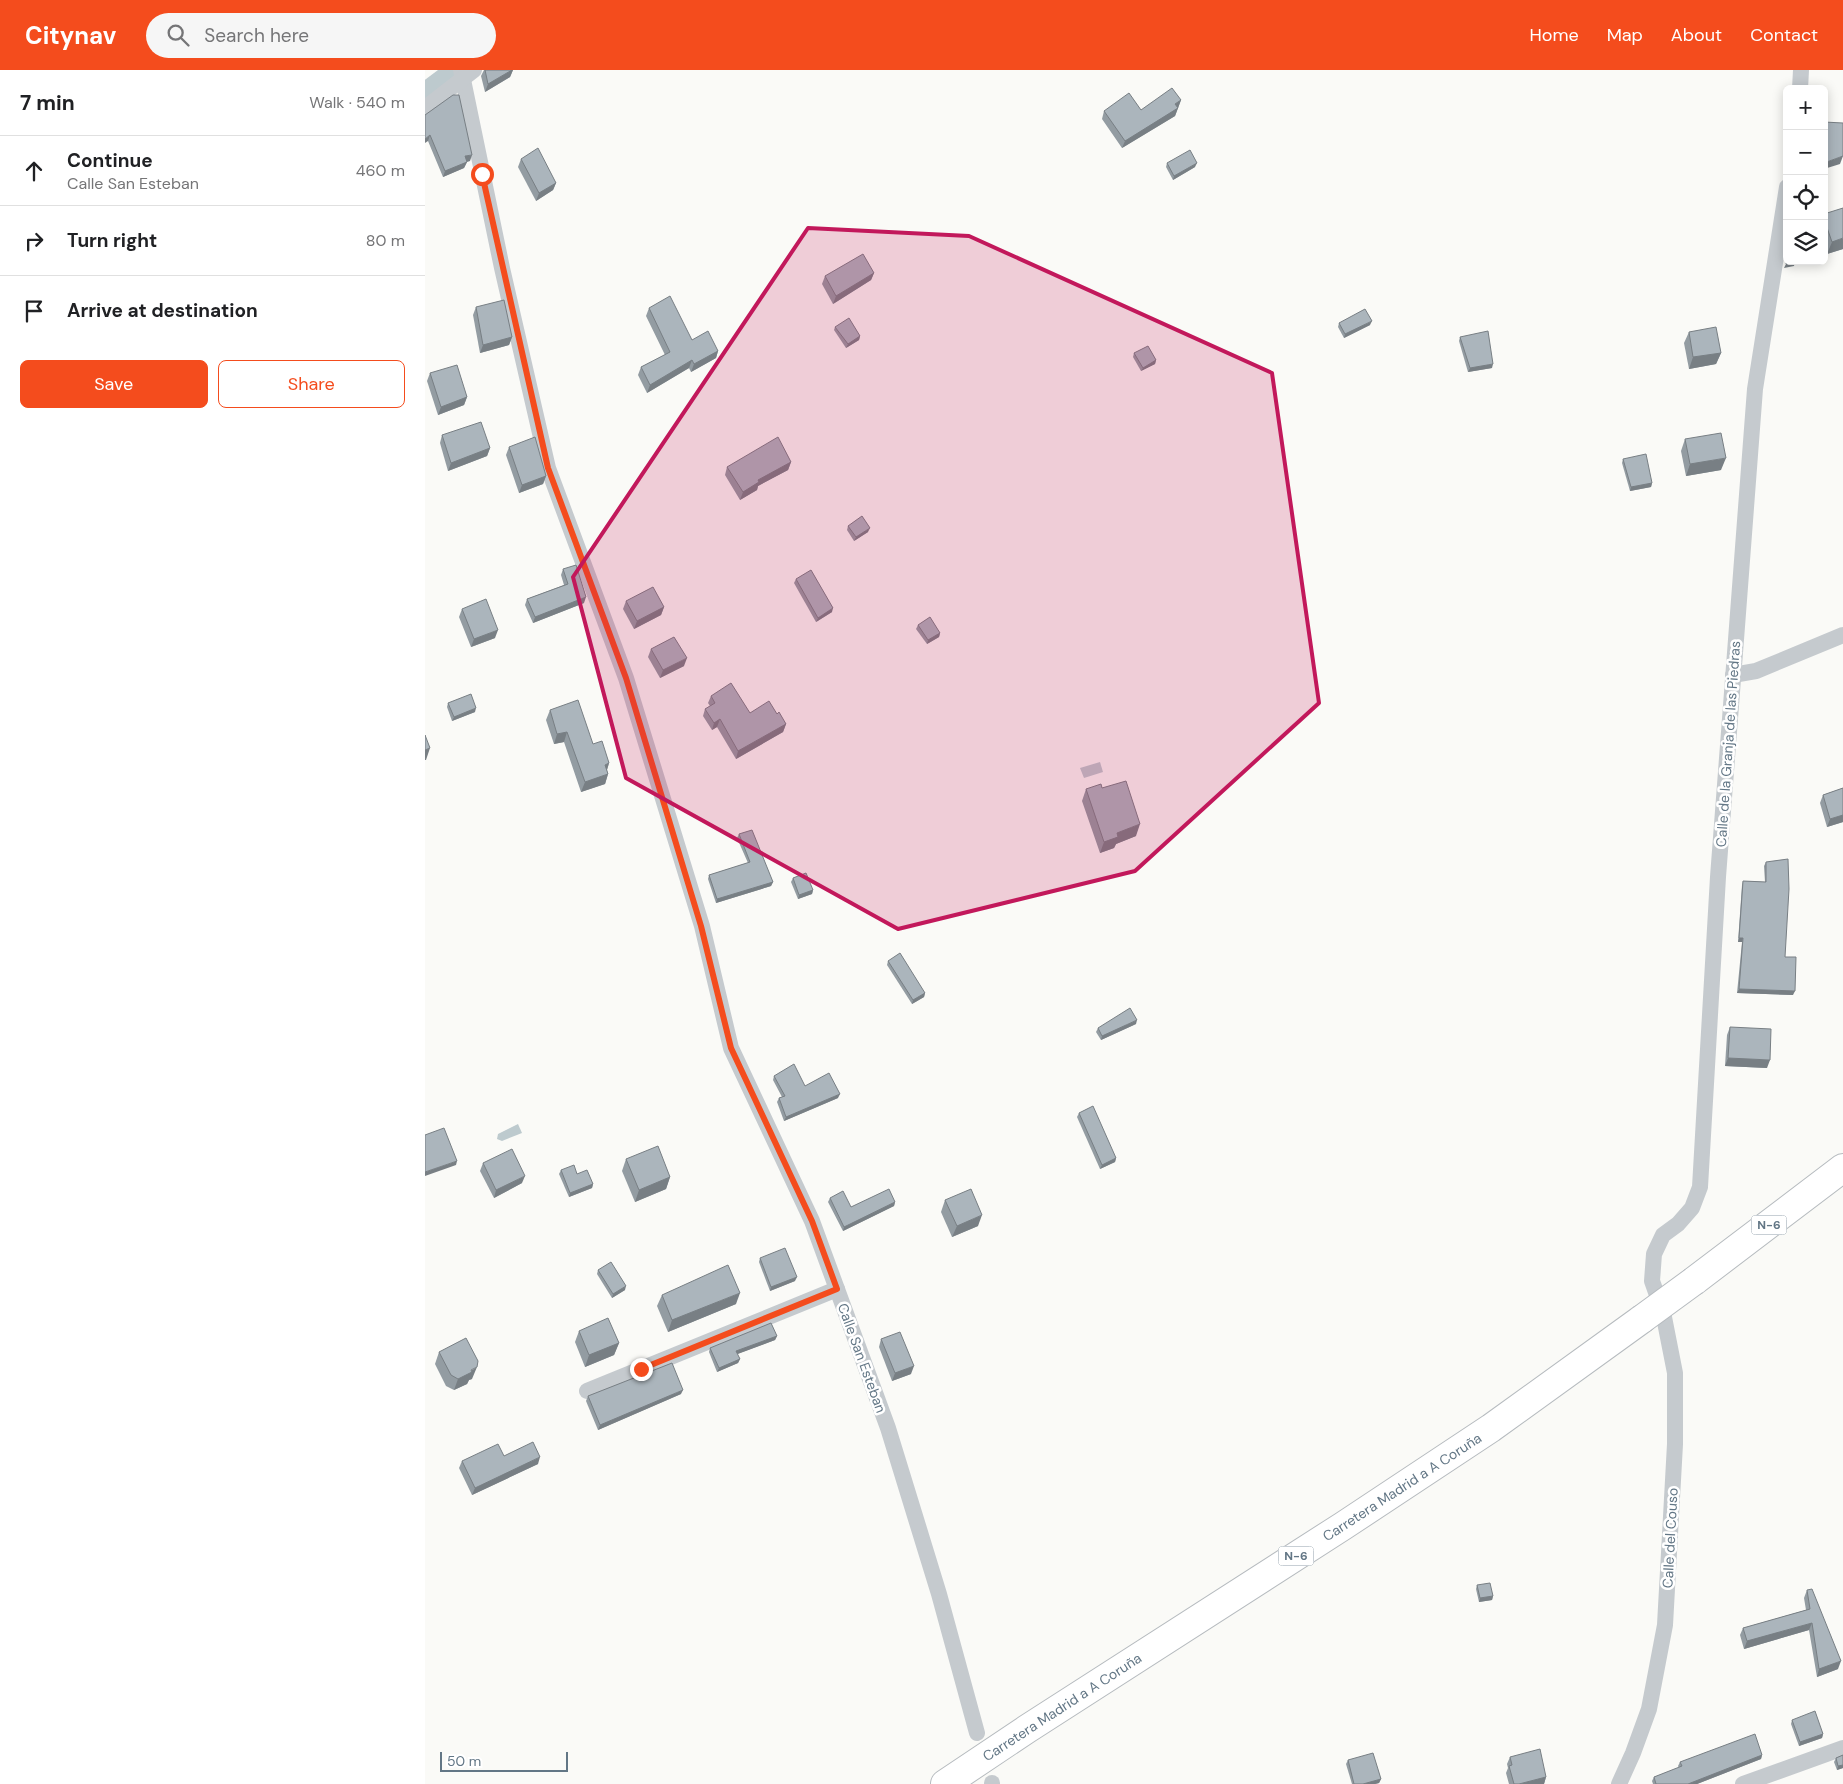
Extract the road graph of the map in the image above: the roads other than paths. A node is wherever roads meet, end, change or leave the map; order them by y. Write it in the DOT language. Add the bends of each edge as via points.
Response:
graph roads {
  1 [pos="1801,70"];
  2 [pos="466,73"];
  3 [pos="1800,85"];
  4 [pos="425,108"];
  5 [pos="1783,212"];
  6 [pos="1843,635"];
  7 [pos="1733,676"];
  8 [pos="1843,1168"];
  9 [pos="1655,1287"];
  10 [pos="837,1289"];
  11 [pos="587,1391"];
  12 [pos="977,1733"];
  13 [pos="1843,1748"];
  14 [pos="945,1784"];
  15 [pos="1619,1784"];
  16 [pos="1743,1784"];
  1 -- 3 [label="street"];
  2 -- 4 [label="street"];
  2 -- 10 [label="street, Calle San Esteban" via="502,268 548,468 626,678 701,926 731,1048 812,1221"];
  5 -- 7 [label="street, Calle de la Granja de las Piedras" via="1755,389"];
  6 -- 7 [label="street" via="1756,671"];
  7 -- 9 [label="street, Calle de la Granja de las Piedras" via="1700,1187 1692,1208 1663,1235 1654,1254"];
  8 -- 14 [label="highway, Carretera Madrid a A Coruña / N-6, bridge" via="1491,1428"];
  9 -- 15 [label="street, Calle del Couso" via="1668,1332 1675,1374 1675,1444 1665,1626 1649,1709"];
  10 -- 11 [label="street"];
  10 -- 12 [label="street, Calle San Esteban" via="888,1428"];
  13 -- 16 [label="street"];
}
